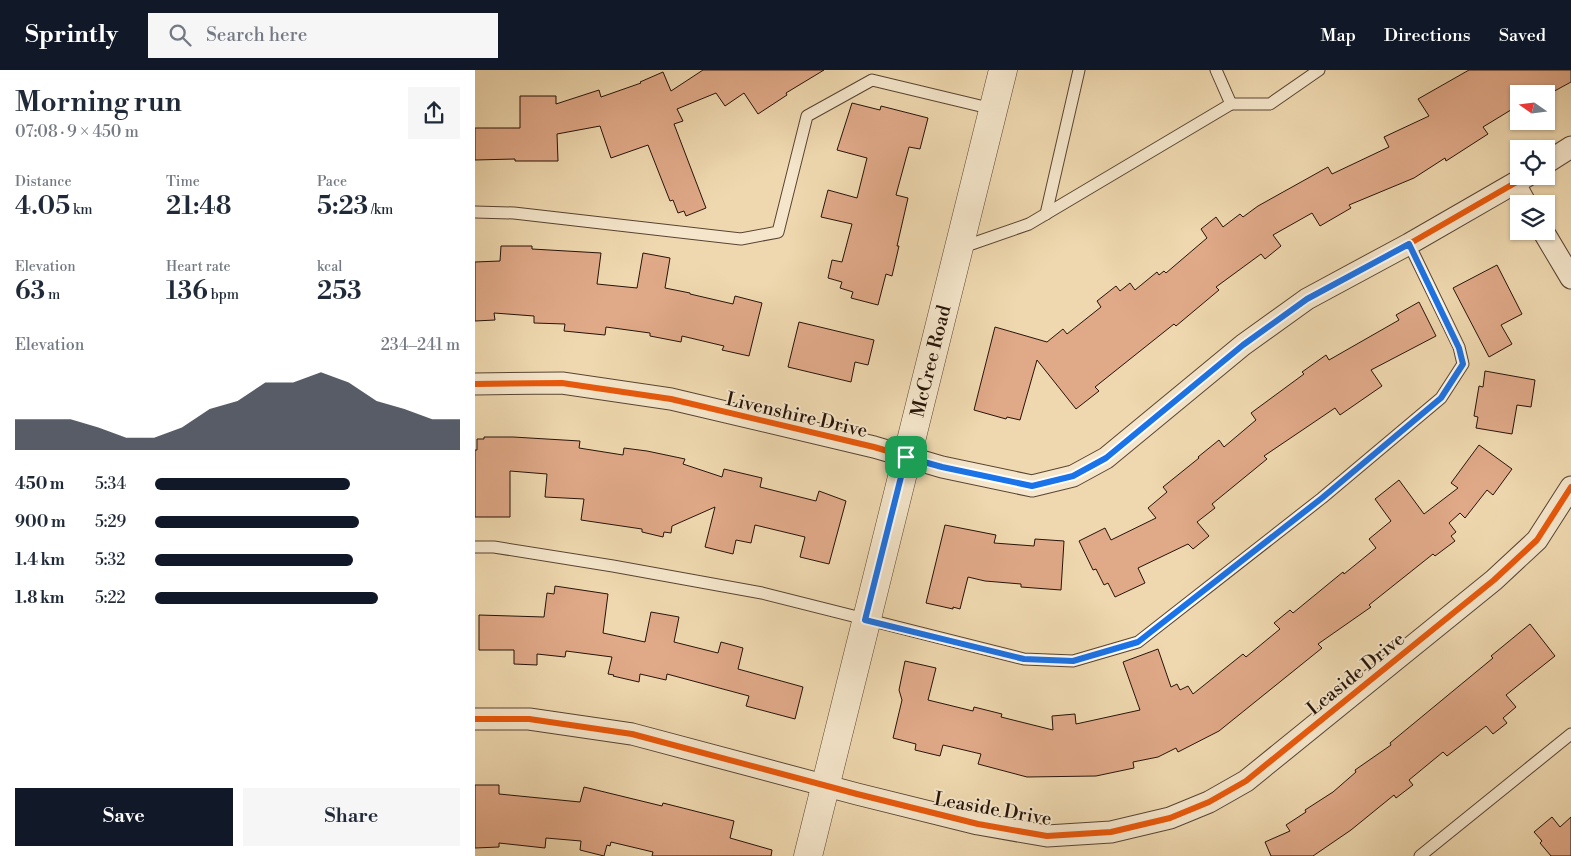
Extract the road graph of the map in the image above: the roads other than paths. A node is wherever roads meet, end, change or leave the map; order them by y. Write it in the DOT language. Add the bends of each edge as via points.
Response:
graph roads {
  1 [pos="1003,70"];
  2 [pos="1079,70"];
  3 [pos="1216,70"];
  4 [pos="1319,70"];
  5 [pos="1231,104"];
  6 [pos="993,109"];
  7 [pos="1571,146"];
  8 [pos="1555,157"];
  9 [pos="1512,185"];
  10 [pos="475,212"];
  11 [pos="1046,214"];
  12 [pos="1548,240"];
  13 [pos="1409,244"];
  14 [pos="958,249"];
  15 [pos="1571,278"];
  16 [pos="475,384"];
  17 [pos="906,457"];
  18 [pos="1571,487"];
  19 [pos="475,547"];
  20 [pos="865,620"];
  21 [pos="475,719"];
  22 [pos="1571,734"];
  23 [pos="825,785"];
  24 [pos="808,856"];
  25 [pos="1420,856"];
  1 -- 6 [label="street, McCree Road"];
  2 -- 11 [label="lane"];
  3 -- 5 [label="lane"];
  4 -- 5 [label="lane" via="1269,104"];
  5 -- 11 [label="lane"];
  6 -- 10 [label="lane" via="872,80 807,116 778,232 741,238 514,213"];
  6 -- 14 [label="street, McCree Road"];
  7 -- 8 [label="street"];
  9 -- 13 [label="street, Livenshire Drive"];
  11 -- 14 [label="lane" via="1029,224"];
  12 -- 15 [label="street"];
  13 -- 17 [label="street, Livenshire Drive" via="1307,299 1243,345 1106,458 1073,476 1032,486"];
  13 -- 20 [label="lane" via="1459,348 1463,364 1441,398 1322,498 1138,642 1073,661 1024,659"];
  14 -- 17 [label="street, McCree Road"];
  16 -- 17 [label="street, Livenshire Drive" via="562,384 671,399"];
  17 -- 20 [label="street, McCree Road"];
  18 -- 23 [label="street, Leaside Drive" via="1537,540 1494,580 1245,781 1178,815 1111,832 1047,836 978,824"];
  19 -- 20 [label="lane" via="613,566 762,593"];
  20 -- 23 [label="street, McCree Road"];
  21 -- 23 [label="street, Leaside Drive" via="529,719 632,734"];
  22 -- 25 [label="lane"];
  23 -- 24 [label="street, McCree Road"];
}
